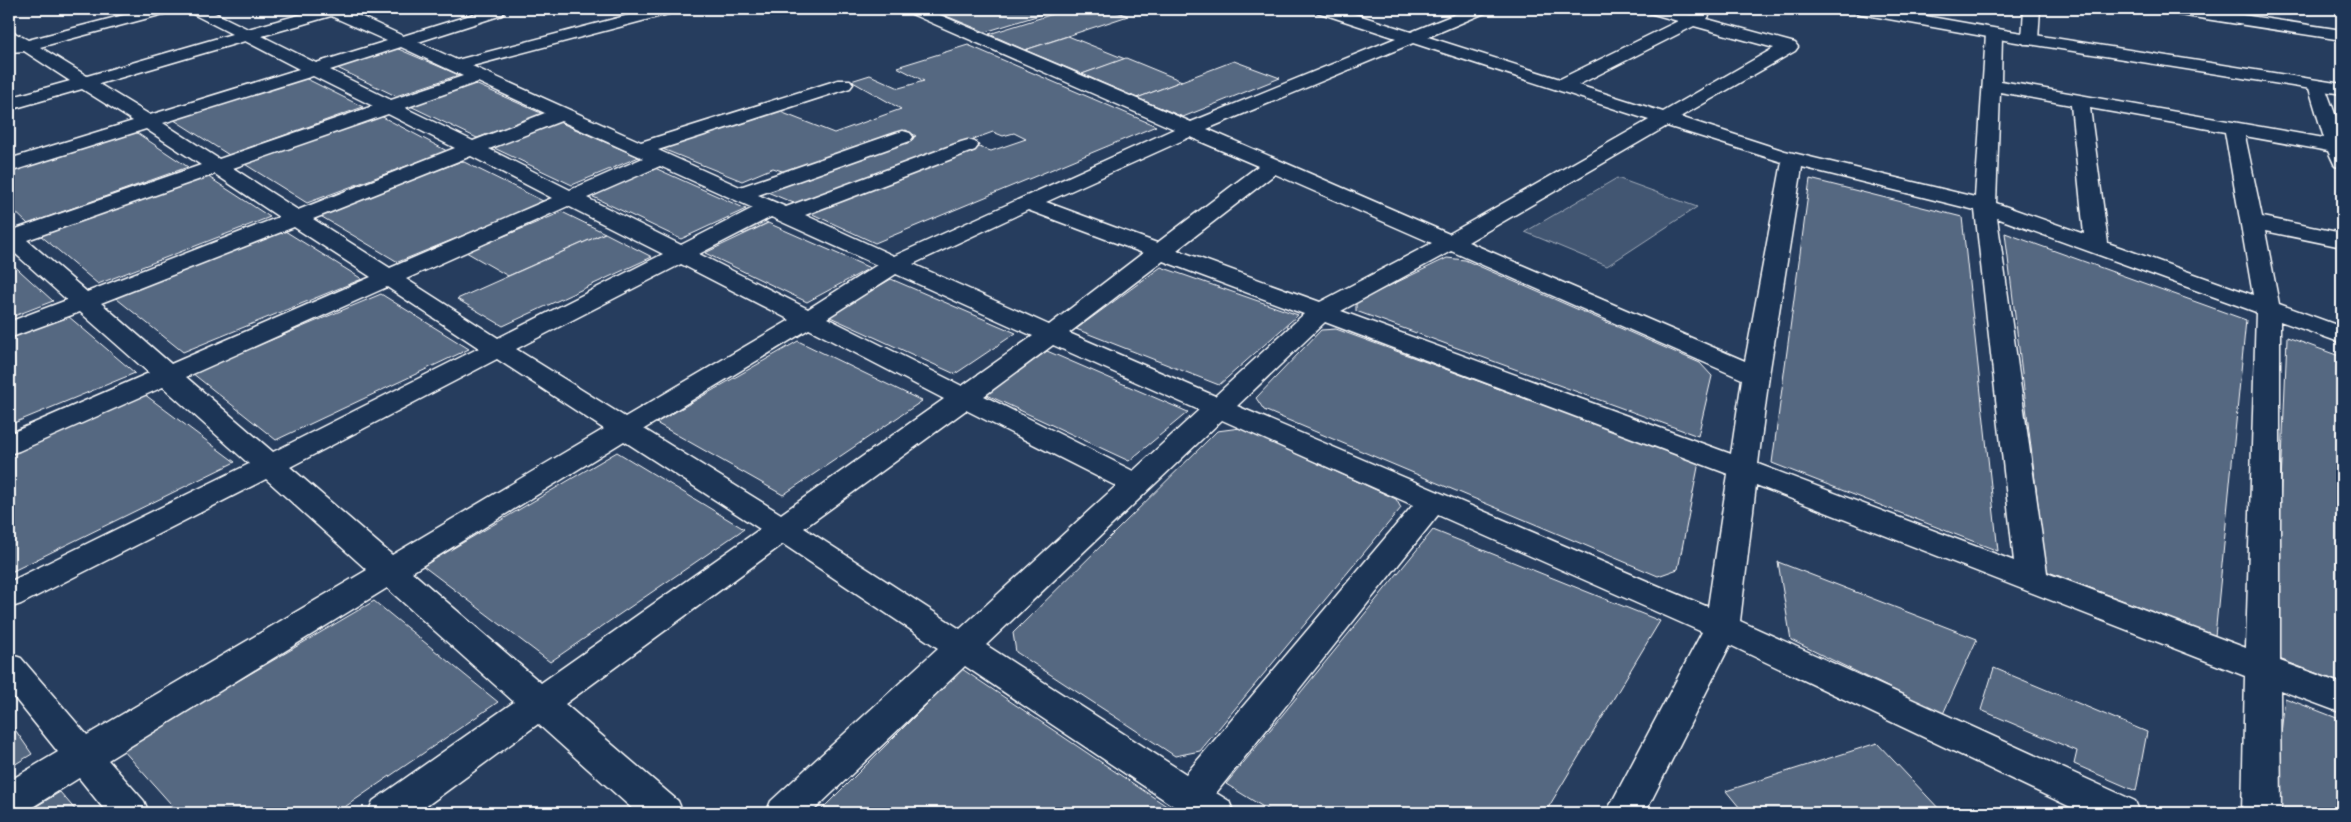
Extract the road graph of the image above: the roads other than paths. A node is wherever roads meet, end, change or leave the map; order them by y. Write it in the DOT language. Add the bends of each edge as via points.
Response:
graph roads {
  1 [pos="165,9"];
  2 [pos="195,9"];
  3 [pos="333,9"];
  4 [pos="670,9"];
  5 [pos="913,9"];
  6 [pos="1323,9"];
  7 [pos="1481,9"];
  8 [pos="1652,9"];
  9 [pos="1716,9"];
  10 [pos="1861,9"];
  11 [pos="1908,9"];
  12 [pos="2032,9"];
  13 [pos="2173,9"];
  14 [pos="494,11"];
  15 [pos="1693,20"];
  16 [pos="248,34"];
  17 [pos="1994,34"];
  18 [pos="2031,35"];
  19 [pos="2342,35"];
  20 [pos="1412,38"];
  21 [pos="402,41"];
  22 [pos="15,44"];
  23 [pos="527,46"];
  24 [pos="316,68"];
  25 [pos="468,71"];
  26 [pos="2342,78"];
  27 [pos="85,82"];
  28 [pos="844,84"];
  29 [pos="1991,85"];
  30 [pos="2317,85"];
  31 [pos="1561,86"];
  32 [pos="2342,89"];
  33 [pos="2080,101"];
  34 [pos="9,104"];
  35 [pos="390,106"];
  36 [pos="563,113"];
  37 [pos="1663,118"];
  38 [pos="148,122"];
  39 [pos="2234,128"];
  40 [pos="1189,130"];
  41 [pos="902,137"];
  42 [pos="968,146"];
  43 [pos="473,148"];
  44 [pos="2341,152"];
  45 [pos="650,154"];
  46 [pos="1793,158"];
  47 [pos="9,166"];
  48 [pos="216,166"];
  49 [pos="1272,166"];
  50 [pos="740,194"];
  51 [pos="568,198"];
  52 [pos="1027,202"];
  53 [pos="1985,206"];
  54 [pos="779,212"];
  55 [pos="296,218"];
  56 [pos="2252,222"];
  57 [pos="10,237"];
  58 [pos="2342,240"];
  59 [pos="1449,243"];
  60 [pos="2097,246"];
  61 [pos="1159,252"];
  62 [pos="680,255"];
  63 [pos="895,264"];
  64 [pos="388,277"];
  65 [pos="83,302"];
  66 [pos="2268,308"];
  67 [pos="1322,311"];
  68 [pos="809,319"];
  69 [pos="9,331"];
  70 [pos="1051,334"];
  71 [pos="2342,335"];
  72 [pos="498,349"];
  73 [pos="166,375"];
  74 [pos="1756,375"];
  75 [pos="965,397"];
  76 [pos="1220,408"];
  77 [pos="624,429"];
  78 [pos="9,445"];
  79 [pos="269,466"];
  80 [pos="1743,469"];
  81 [pos="1137,485"];
  82 [pos="1433,501"];
  83 [pos="781,528"];
  84 [pos="388,571"];
  85 [pos="2032,580"];
  86 [pos="9,596"];
  87 [pos="1722,627"];
  88 [pos="962,649"];
  89 [pos="9,667"];
  90 [pos="2262,668"];
  91 [pos="2342,699"];
  92 [pos="538,703"];
  93 [pos="83,757"];
  94 [pos="9,802"];
  95 [pos="1203,805"];
  96 [pos="130,813"];
  97 [pos="387,813"];
  98 [pos="664,813"];
  99 [pos="784,813"];
  100 [pos="1626,813"];
  101 [pos="2121,813"];
  102 [pos="2261,813"];
  1 -- 22 [label="street"];
  2 -- 16 [label="street"];
  3 -- 16 [label="street"];
  3 -- 21 [label="street"];
  4 -- 23 [label="street"];
  5 -- 40 [label="street"];
  6 -- 20 [label="street"];
  7 -- 20 [label="street"];
  8 -- 15 [label="street"];
  9 -- 15 [label="street"];
  10 -- 17 [label="street"];
  11 -- 18 [label="street"];
  12 -- 18 [label="street"];
  13 -- 19 [label="street"];
  14 -- 21 [label="street"];
  14 -- 23 [label="street"];
  15 -- 31 [label="street"];
  15 -- 37 [label="street" via="1789,47"];
  16 -- 24 [label="street"];
  16 -- 27 [label="street"];
  17 -- 18 [label="street"];
  17 -- 29 [label="street"];
  18 -- 26 [label="street"];
  18 -- 30 [label="street"];
  20 -- 31 [label="street"];
  20 -- 40 [label="street"];
  21 -- 24 [label="street"];
  21 -- 25 [label="street"];
  22 -- 27 [label="street"];
  23 -- 25 [label="street"];
  24 -- 35 [label="street"];
  24 -- 38 [label="street"];
  25 -- 35 [label="street"];
  25 -- 36 [label="street"];
  27 -- 34 [label="street"];
  27 -- 38 [label="street"];
  28 -- 45 [label="street"];
  29 -- 33 [label="street"];
  29 -- 53 [label="street"];
  30 -- 32 [label="street"];
  30 -- 44 [label="street"];
  31 -- 37 [label="street"];
  33 -- 39 [label="street"];
  33 -- 60 [label="street"];
  35 -- 43 [label="street"];
  35 -- 48 [label="street"];
  36 -- 43 [label="street"];
  36 -- 45 [label="street"];
  37 -- 46 [label="street"];
  37 -- 59 [label="street"];
  38 -- 47 [label="street"];
  38 -- 48 [label="street"];
  39 -- 44 [label="street"];
  39 -- 56 [label="street"];
  40 -- 49 [label="street"];
  40 -- 52 [label="street"];
  41 -- 50 [label="street"];
  42 -- 54 [label="street"];
  43 -- 51 [label="street"];
  43 -- 55 [label="street"];
  45 -- 50 [label="street"];
  45 -- 51 [label="street"];
  46 -- 53 [label="street"];
  46 -- 74 [label="street"];
  48 -- 55 [label="street"];
  48 -- 57 [label="street"];
  49 -- 59 [label="street"];
  49 -- 61 [label="street"];
  50 -- 54 [label="street"];
  51 -- 62 [label="street"];
  51 -- 64 [label="street"];
  52 -- 61 [label="street"];
  52 -- 63 [label="street"];
  53 -- 60 [label="street"];
  53 -- 85 [label="street"];
  54 -- 62 [label="street"];
  54 -- 63 [label="street"];
  55 -- 64 [label="street"];
  55 -- 65 [label="street"];
  56 -- 58 [label="street"];
  56 -- 66 [label="street"];
  57 -- 65 [label="street"];
  59 -- 67 [label="street"];
  59 -- 74 [label="street"];
  60 -- 66 [label="street"];
  61 -- 67 [label="street"];
  61 -- 70 [label="street"];
  62 -- 68 [label="street"];
  62 -- 72 [label="street"];
  63 -- 68 [label="street"];
  63 -- 70 [label="street"];
  64 -- 72 [label="street"];
  64 -- 73 [label="street"];
  65 -- 69 [label="street"];
  65 -- 73 [label="street"];
  66 -- 71 [label="street"];
  66 -- 90 [label="street"];
  67 -- 76 [label="street"];
  67 -- 80 [label="street"];
  68 -- 75 [label="street"];
  68 -- 77 [label="street"];
  70 -- 75 [label="street"];
  70 -- 76 [label="street"];
  72 -- 77 [label="street"];
  72 -- 79 [label="street"];
  73 -- 78 [label="street"];
  73 -- 79 [label="street"];
  74 -- 80 [label="street"];
  75 -- 81 [label="street"];
  75 -- 83 [label="street"];
  76 -- 81 [label="street"];
  76 -- 82 [label="street"];
  77 -- 83 [label="street"];
  77 -- 84 [label="street"];
  79 -- 84 [label="street"];
  79 -- 86 [label="street"];
  80 -- 85 [label="street"];
  80 -- 87 [label="street"];
  81 -- 88 [label="street"];
  82 -- 87 [label="street"];
  82 -- 95 [label="street"];
  83 -- 88 [label="street"];
  83 -- 92 [label="street"];
  84 -- 92 [label="street"];
  84 -- 93 [label="street"];
  85 -- 90 [label="street"];
  87 -- 100 [label="street"];
  87 -- 101 [label="street"];
  88 -- 95 [label="street"];
  88 -- 99 [label="street"];
  89 -- 93 [label="street"];
  90 -- 91 [label="street"];
  90 -- 102 [label="street"];
  92 -- 97 [label="street"];
  92 -- 98 [label="street"];
  93 -- 94 [label="street"];
  93 -- 96 [label="street"];
}
